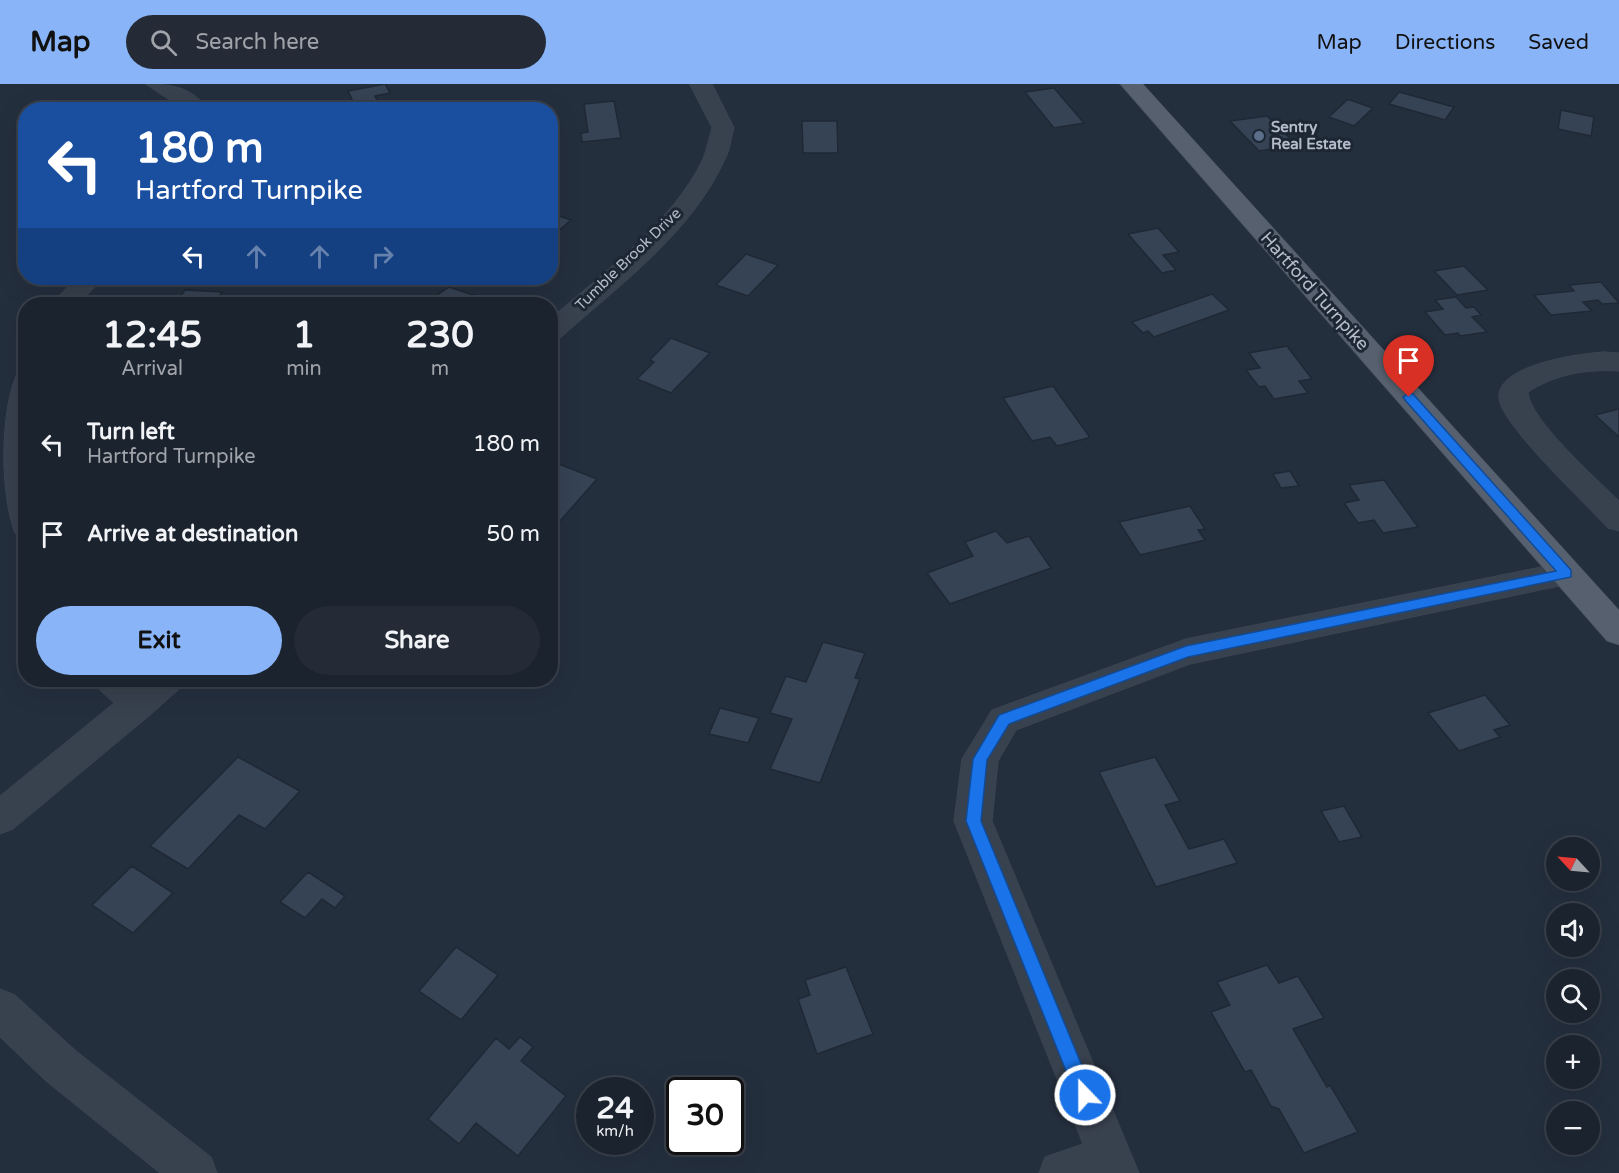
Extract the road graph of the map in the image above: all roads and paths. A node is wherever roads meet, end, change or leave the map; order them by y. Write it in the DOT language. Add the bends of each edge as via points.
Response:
graph roads {
  1 [pos="157,84"];
  2 [pos="702,84"];
  3 [pos="1131,84"];
  4 [pos="190,102"];
  5 [pos="83,285"];
  6 [pos="72,297"];
  7 [pos="558,326"];
  8 [pos="1619,362"];
  9 [pos="18,396"];
  10 [pos="18,500"];
  11 [pos="1619,520"];
  12 [pos="1567,574"];
  13 [pos="1619,632"];
  14 [pos="119,687"];
  15 [pos="158,687"];
  16 [pos="138,705"];
  17 [pos="0,818"];
  18 [pos="0,1009"];
  19 [pos="1114,1165"];
  20 [pos="195,1173"];
  21 [pos="1061,1173"];
  1 -- 4 [label="street"];
  2 -- 7 [label="street, Tumble Brook Drive" via="723,128 714,159 687,202"];
  3 -- 12 [label="main road, Hartford Turnpike"];
  5 -- 6 [label="street"];
  8 -- 11 [label="street" via="1569,364 1532,375 1514,388 1514,402 1532,429"];
  9 -- 10 [label="street" via="10,443"];
  12 -- 13 [label="main road, Hartford Turnpike"];
  12 -- 19 [label="street" via="1186,652 1004,720 980,759 973,821"];
  14 -- 16 [label="street"];
  15 -- 16 [label="street"];
  16 -- 17 [label="street"];
  18 -- 20 [label="street" via="61,1066"];
  19 -- 21 [label="street"];
}
